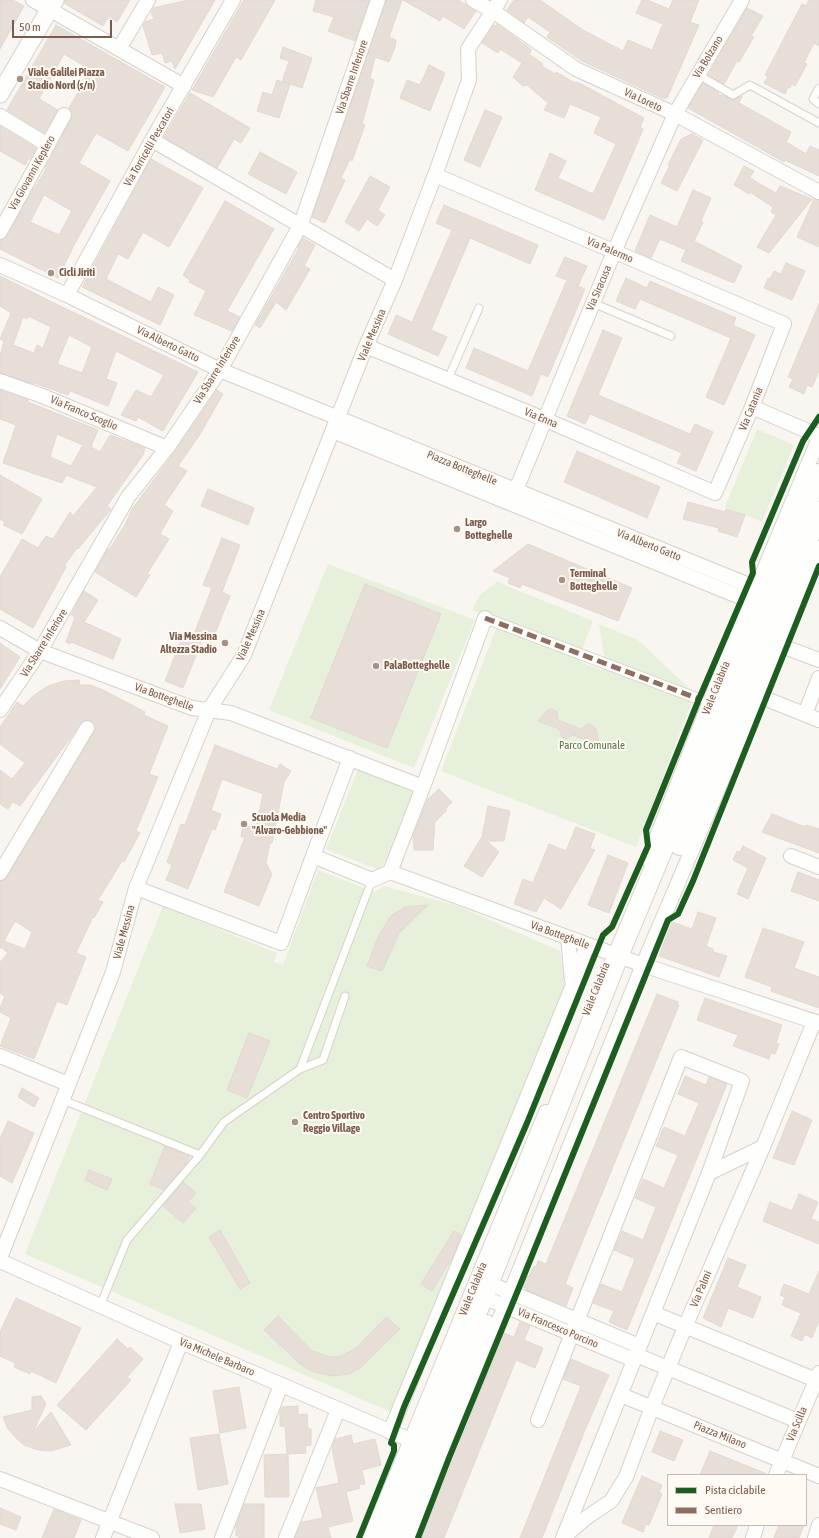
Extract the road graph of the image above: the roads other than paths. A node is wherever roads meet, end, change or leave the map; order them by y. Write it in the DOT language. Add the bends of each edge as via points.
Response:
graph roads {
  1 [pos="33,0"];
  2 [pos="148,0"];
  3 [pos="233,0"];
  4 [pos="378,0"];
  5 [pos="473,0"];
  6 [pos="742,0"];
  7 [pos="52,5"];
  8 [pos="497,6"];
  9 [pos="119,49"];
  10 [pos="697,74"];
  11 [pos="184,86"];
  12 [pos="819,88"];
  13 [pos="0,94"];
  14 [pos="819,104"];
  15 [pos="675,114"];
  16 [pos="64,115"];
  17 [pos="0,116"];
  18 [pos="819,123"];
  19 [pos="152,140"];
  20 [pos="48,145"];
  21 [pos="435,175"];
  22 [pos="819,192"];
  23 [pos="301,224"];
  24 [pos="0,232"];
  25 [pos="614,252"];
  26 [pos="0,265"];
  27 [pos="395,280"];
  28 [pos="67,295"];
  29 [pos="592,303"];
  30 [pos="479,308"];
  31 [pos="784,324"];
  32 [pos="671,336"];
  33 [pos="366,346"];
  34 [pos="220,370"];
  35 [pos="448,380"];
  36 [pos="0,381"];
  37 [pos="752,407"];
  38 [pos="544,419"];
  39 [pos="335,425"];
  40 [pos="819,437"];
  41 [pos="167,448"];
  42 [pos="819,474"];
  43 [pos="516,490"];
  44 [pos="716,493"];
  45 [pos="819,512"];
  46 [pos="819,548"];
  47 [pos="765,598"];
  48 [pos="485,618"];
  49 [pos="0,628"];
  50 [pos="779,645"];
  51 [pos="40,651"];
  52 [pos="819,660"];
  53 [pos="819,678"];
  54 [pos="738,688"];
  55 [pos="699,699"];
  56 [pos="0,710"];
  57 [pos="209,710"];
  58 [pos="805,714"];
  59 [pos="819,720"];
  60 [pos="87,728"];
  61 [pos="350,758"];
  62 [pos="423,787"];
  63 [pos="314,856"];
  64 [pos="790,856"];
  65 [pos="819,867"];
  66 [pos="390,872"];
  67 [pos="0,873"];
  68 [pos="372,880"];
  69 [pos="136,888"];
  70 [pos="568,938"];
  71 [pos="587,945"];
  72 [pos="625,959"];
  73 [pos="573,985"];
  74 [pos="345,996"];
  75 [pos="817,1022"];
  76 [pos="0,1056"];
  77 [pos="300,1069"];
  78 [pos="68,1084"];
  79 [pos="63,1100"];
  80 [pos="763,1147"];
  81 [pos="200,1156"];
  82 [pos="709,1174"];
  83 [pos="0,1259"];
  84 [pos="497,1295"];
  85 [pos="100,1306"];
  86 [pos="653,1313"];
  87 [pos="578,1320"];
  88 [pos="685,1327"];
  89 [pos="572,1334"];
  90 [pos="181,1342"];
  91 [pos="636,1354"];
  92 [pos="668,1368"];
  93 [pos="817,1376"];
  94 [pos="281,1385"];
  95 [pos="621,1395"];
  96 [pos="652,1407"];
  97 [pos="338,1410"];
  98 [pos="538,1420"];
  99 [pos="798,1421"];
  100 [pos="390,1432"];
  101 [pos="422,1445"];
  102 [pos="782,1460"];
  103 [pos="776,1474"];
  104 [pos="819,1476"];
  105 [pos="0,1479"];
  106 [pos="110,1521"];
  107 [pos="819,1524"];
  108 [pos="757,1526"];
  109 [pos="103,1538"];
  110 [pos="152,1538"];
  111 [pos="222,1538"];
  112 [pos="286,1538"];
  113 [pos="370,1538"];
  114 [pos="382,1538"];
  115 [pos="399,1538"];
  116 [pos="411,1538"];
  117 [pos="563,1538"];
  118 [pos="753,1538"];
  119 [pos="815,1538"];
  1 -- 7 [label="street"];
  2 -- 9 [label="street"];
  3 -- 11 [label="street, Via Torricelli Pescatori"];
  4 -- 23 [label="street, Via Sbarre Inferiore"];
  5 -- 8 [label="street, Via Loreto"];
  6 -- 10 [label="street, Via Bolzano"];
  7 -- 9 [label="street"];
  7 -- 13 [label="street"];
  8 -- 15 [label="street, Via Loreto" via="576,69"];
  8 -- 21 [label="street, Viale Messina" via="468,49 469,80"];
  9 -- 11 [label="street"];
  10 -- 15 [label="street, Via Bolzano"];
  10 -- 18 [label="lane" via="733,95 750,85"];
  11 -- 19 [label="street, Via Torricelli Pescatori"];
  12 -- 14 [label="lane" via="813,99"];
  15 -- 22 [label="street, Via Loreto"];
  15 -- 25 [label="street, Via Siracusa"];
  16 -- 20 [label="street, Via Giovanni Keplero"];
  17 -- 20 [label="street"];
  19 -- 23 [label="street"];
  19 -- 28 [label="street, Via Torricelli Pescatori"];
  20 -- 24 [label="street, Via Giovanni Keplero"];
  21 -- 25 [label="street, Via Palermo"];
  21 -- 27 [label="street, Viale Messina"];
  23 -- 27 [label="street"];
  23 -- 34 [label="street, Via Sbarre Inferiore"];
  25 -- 29 [label="street, Via Siracusa"];
  25 -- 31 [label="street, Via Palermo"];
  26 -- 28 [label="street, Via Alberto Gatto"];
  27 -- 33 [label="street, Viale Messina"];
  28 -- 34 [label="street, Via Alberto Gatto"];
  29 -- 32 [label="lane"];
  29 -- 38 [label="street, Via Siracusa"];
  30 -- 35 [label="lane"];
  31 -- 37 [label="street, Via Catania"];
  33 -- 35 [label="street, Via Enna"];
  33 -- 39 [label="street, Viale Messina"];
  34 -- 39 [label="street, Via Alberto Gatto"];
  34 -- 41 [label="street, Via Sbarre Inferiore"];
  35 -- 38 [label="street, Via Enna"];
  36 -- 41 [label="street, Via Franco Scoglio"];
  37 -- 40 [label="street"];
  37 -- 44 [label="street, Via Catania"];
  38 -- 43 [label="street"];
  38 -- 44 [label="street, Via Enna"];
  39 -- 43 [label="street, Piazza Botteghelle"];
  39 -- 47 [label="street"];
  39 -- 57 [label="street, Viale Messina" via="244,655"];
  40 -- 47 [label="street, Viale Calabria"];
  41 -- 51 [label="street, Via Sbarre Inferiore" via="128,498"];
  42 -- 47 [label="main road, Viale Calabria"];
  43 -- 47 [label="street, Via Alberto Gatto"];
  45 -- 47 [label="main road, Viale Calabria"];
  46 -- 50 [label="street, Viale Calabria"];
  47 -- 54 [label="main road, Viale Calabria"];
  47 -- 54 [label="street, Viale Calabria"];
  48 -- 55 [label="street"];
  48 -- 62 [label="street"];
  49 -- 51 [label="street, Via Botteghelle"];
  50 -- 52 [label="street"];
  50 -- 54 [label="street, Viale Calabria"];
  51 -- 56 [label="street, Via Sbarre Inferiore"];
  51 -- 57 [label="street, Via Botteghelle" via="192,708"];
  53 -- 58 [label="street"];
  54 -- 58 [label="street"];
  54 -- 72 [label="main road, Viale Calabria"];
  54 -- 72 [label="street, Viale Calabria"];
  57 -- 61 [label="street, Via Botteghelle" via="231,713"];
  57 -- 69 [label="street, Viale Messina"];
  58 -- 59 [label="street"];
  60 -- 67 [label="street"];
  61 -- 62 [label="street, Via Botteghelle"];
  61 -- 63 [label="street"];
  62 -- 66 [label="street"];
  63 -- 68 [label="street"];
  63 -- 69 [label="street" via="282,943"];
  64 -- 65 [label="street"];
  66 -- 68 [label="street"];
  66 -- 70 [label="street, Via Botteghelle"];
  68 -- 77 [label="lane"];
  69 -- 78 [label="street, Viale Messina" via="113,972"];
  70 -- 71 [label="street, Via Botteghelle"];
  70 -- 73 [label="street"];
  71 -- 72 [label="street, Via Botteghelle"];
  71 -- 73 [label="street"];
  72 -- 75 [label="street, Via Botteghelle"];
  72 -- 84 [label="main road, Viale Calabria"];
  72 -- 101 [label="street, Viale Calabria"];
  73 -- 100 [label="street"];
  74 -- 77 [label="lane" via="323,1060"];
  75 -- 80 [label="street, Via Palmi"];
  76 -- 78 [label="street"];
  77 -- 81 [label="lane" via="224,1122"];
  78 -- 79 [label="street, Viale Messina"];
  79 -- 81 [label="lane"];
  79 -- 83 [label="street, Viale Messina"];
  80 -- 82 [label="street"];
  80 -- 88 [label="street, Via Palmi"];
  81 -- 85 [label="lane" via="128,1240"];
  82 -- 86 [label="street, Via Palmi"];
  82 -- 87 [label="street, Via Palmi" via="742,1081 681,1057"];
  83 -- 85 [label="street, Via Michele Barbaro"];
  84 -- 87 [label="street, Via Francesco Porcino"];
  84 -- 89 [label="street, Via Francesco Porcino"];
  84 -- 101 [label="main road, Viale Calabria"];
  84 -- 116 [label="street, Viale Calabria"];
  85 -- 90 [label="street, Via Michele Barbaro"];
  86 -- 88 [label="street"];
  86 -- 91 [label="street, Via Palmi"];
  87 -- 89 [label="street"];
  87 -- 91 [label="street, Via Francesco Porcino"];
  88 -- 92 [label="street, Via Palmi"];
  88 -- 93 [label="street"];
  89 -- 91 [label="street, Via Francesco Porcino"];
  89 -- 98 [label="street"];
  90 -- 94 [label="street, Via Michele Barbaro"];
  90 -- 106 [label="street"];
  91 -- 92 [label="street"];
  91 -- 95 [label="street, Via Palmi"];
  92 -- 96 [label="street, Via Palmi"];
  92 -- 99 [label="street"];
  93 -- 99 [label="street, Via Scilla"];
  94 -- 97 [label="street, Via Michele Barbaro"];
  94 -- 111 [label="street"];
  95 -- 96 [label="street, Piazza Milano"];
  95 -- 117 [label="street, Via Palmi"];
  96 -- 102 [label="street, Piazza Milano"];
  96 -- 117 [label="street, Via Palmi" via="626,1477 611,1501"];
  97 -- 100 [label="street, Via Michele Barbaro"];
  97 -- 112 [label="street"];
  99 -- 102 [label="street, Via Scilla"];
  100 -- 101 [label="street, Via Michele Barbaro"];
  101 -- 113 [label="street, Viale Calabria"];
  101 -- 114 [label="main road, Viale Calabria"];
  101 -- 115 [label="main road, Viale Calabria"];
  102 -- 103 [label="street, Via Scilla"];
  102 -- 104 [label="street, Piazza Milano"];
  105 -- 106 [label="street"];
  106 -- 109 [label="street"];
  106 -- 110 [label="street"];
  107 -- 119 [label="street"];
  108 -- 118 [label="street"];
}
